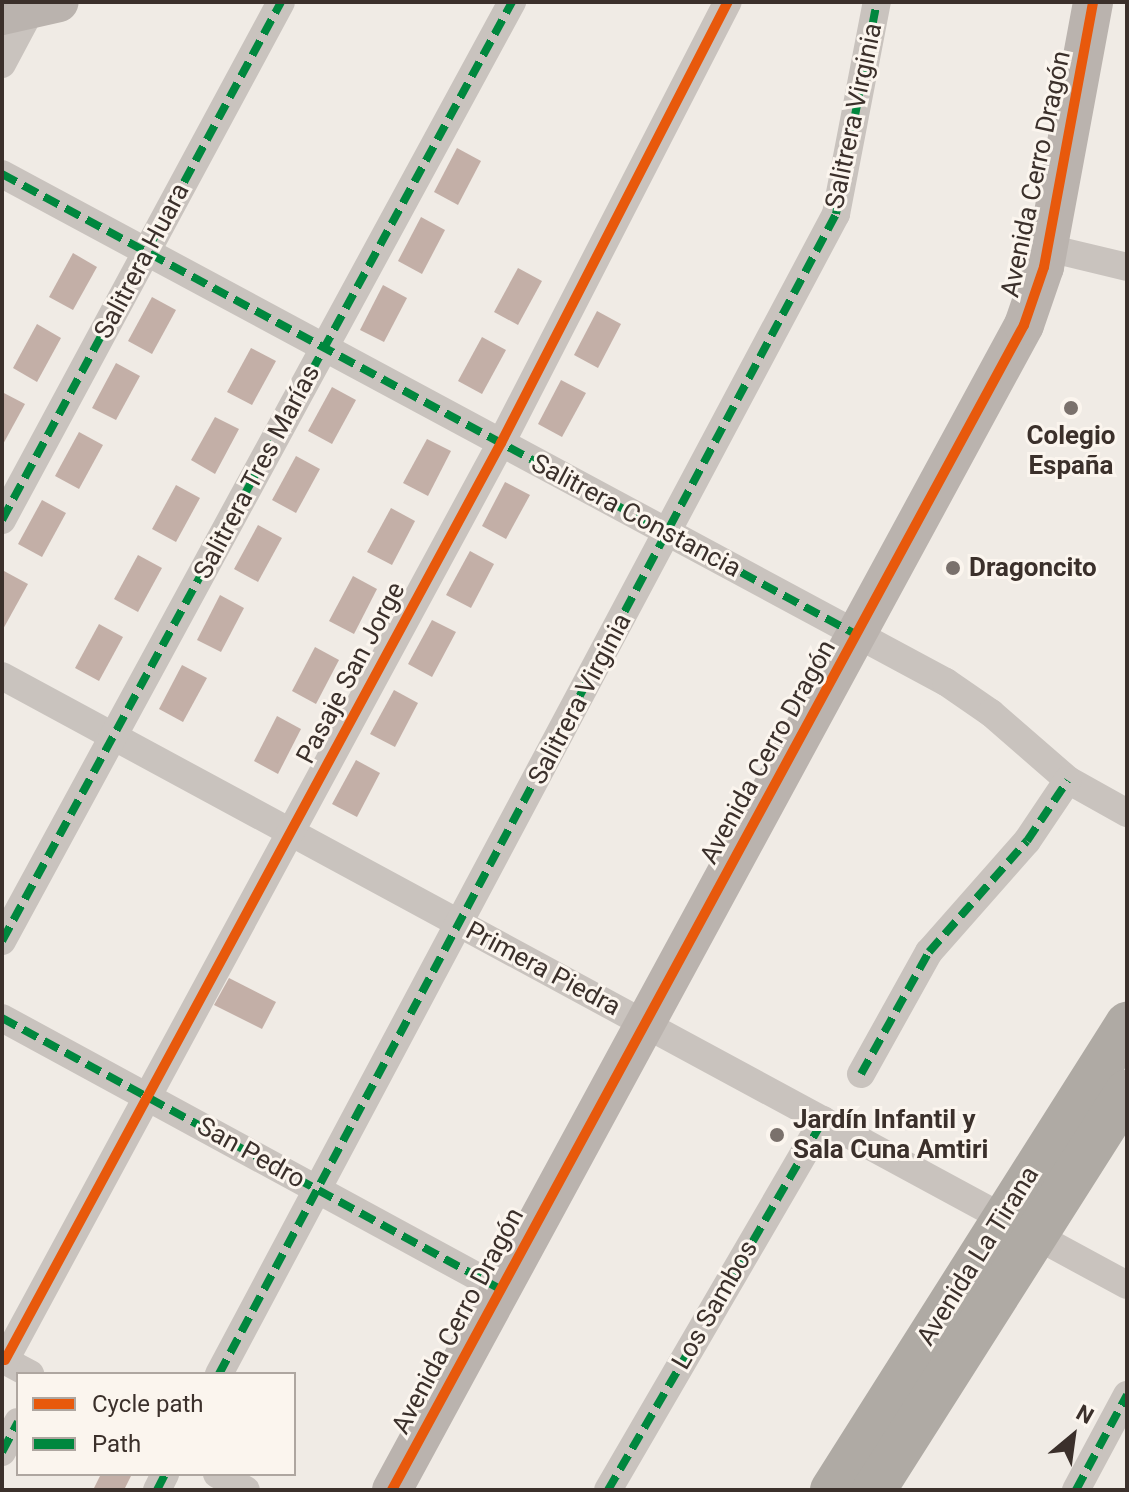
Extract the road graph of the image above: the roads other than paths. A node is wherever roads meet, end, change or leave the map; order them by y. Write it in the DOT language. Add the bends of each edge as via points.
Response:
graph roads {
  1 [pos="281,2"];
  2 [pos="512,2"];
  3 [pos="728,2"];
  4 [pos="877,2"];
  5 [pos="1093,2"];
  6 [pos="32,7"];
  7 [pos="2,64"];
  8 [pos="2,174"];
  9 [pos="1048,248"];
  10 [pos="147,252"];
  11 [pos="1127,267"];
  12 [pos="324,348"];
  13 [pos="501,443"];
  14 [pos="2,520"];
  15 [pos="669,534"];
  16 [pos="857,635"];
  17 [pos="2,676"];
  18 [pos="113,736"];
  19 [pos="1068,780"];
  20 [pos="1127,813"];
  21 [pos="290,832"];
  22 [pos="459,924"];
  23 [pos="2,941"];
  24 [pos="2,1018"];
  25 [pos="644,1024"];
  26 [pos="1127,1024"];
  27 [pos="861,1074"];
  28 [pos="1127,1091"];
  29 [pos="147,1097"];
  30 [pos="823,1120"];
  31 [pos="317,1189"];
  32 [pos="1018,1226"];
  33 [pos="1127,1285"];
  34 [pos="500,1289"];
  35 [pos="4,1359"];
  36 [pos="27,1372"];
  37 [pos="220,1372"];
  38 [pos="1127,1395"];
  39 [pos="16,1426"];
  40 [pos="2,1452"];
  41 [pos="221,1476"];
  42 [pos="246,1490"];
  43 [pos="392,1490"];
  44 [pos="608,1490"];
  45 [pos="832,1490"];
  46 [pos="874,1490"];
  47 [pos="1076,1490"];
  1 -- 10 [label="street, Salitrera Huara"];
  2 -- 12 [label="street, Salitrera Tres Marías"];
  3 -- 13 [label="street, Pasaje San Jorge"];
  4 -- 15 [label="street, Salitrera Virginia" via="836,214"];
  5 -- 9 [label="street, Avenida Cerro Dragón"];
  6 -- 7 [label="street"];
  8 -- 10 [label="street, Salitrera Constancia"];
  9 -- 11 [label="street"];
  9 -- 16 [label="street, Avenida Cerro Dragón" via="1024,325"];
  10 -- 12 [label="street, Salitrera Constancia"];
  10 -- 14 [label="street, Salitrera Huara"];
  12 -- 13 [label="street, Salitrera Constancia"];
  12 -- 18 [label="street, Salitrera Tres Marías"];
  13 -- 15 [label="street, Salitrera Constancia"];
  13 -- 21 [label="street, Pasaje San Jorge"];
  15 -- 16 [label="street, Salitrera Constancia"];
  15 -- 22 [label="street, Salitrera Virginia"];
  16 -- 19 [label="street, Salitrera Constancia" via="970,697"];
  16 -- 25 [label="street, Avenida Cerro Dragón"];
  17 -- 18 [label="street, Primera Piedra"];
  18 -- 21 [label="street, Primera Piedra"];
  18 -- 23 [label="street, Salitrera Tres Marías"];
  19 -- 20 [label="street, Salitrera Constancia"];
  19 -- 27 [label="street" via="1027,841 929,952"];
  21 -- 22 [label="street, Primera Piedra"];
  21 -- 29 [label="street, Pasaje San Jorge"];
  22 -- 25 [label="street, Primera Piedra"];
  22 -- 31 [label="street, Salitrera Virginia"];
  24 -- 29 [label="street, San Pedro"];
  25 -- 30 [label="street, Primera Piedra"];
  25 -- 34 [label="street, Avenida Cerro Dragón"];
  26 -- 32 [label="highway, Avenida La Tirana"];
  28 -- 32 [label="highway, Avenida La Tirana"];
  29 -- 31 [label="street, San Pedro"];
  29 -- 35 [label="street, Pasaje San Jorge"];
  30 -- 32 [label="street, Primera Piedra"];
  30 -- 44 [label="street, Los Sambos"];
  31 -- 34 [label="street, San Pedro"];
  31 -- 37 [label="street, Salitrera Virginia"];
  32 -- 33 [label="street, Primera Piedra"];
  32 -- 45 [label="highway, Avenida La Tirana"];
  32 -- 46 [label="highway, Avenida La Tirana"];
  34 -- 43 [label="street, Avenida Cerro Dragón"];
  35 -- 36 [label="street"];
  38 -- 47 [label="street"];
  39 -- 40 [label="street"];
  41 -- 42 [label="street"];
}
